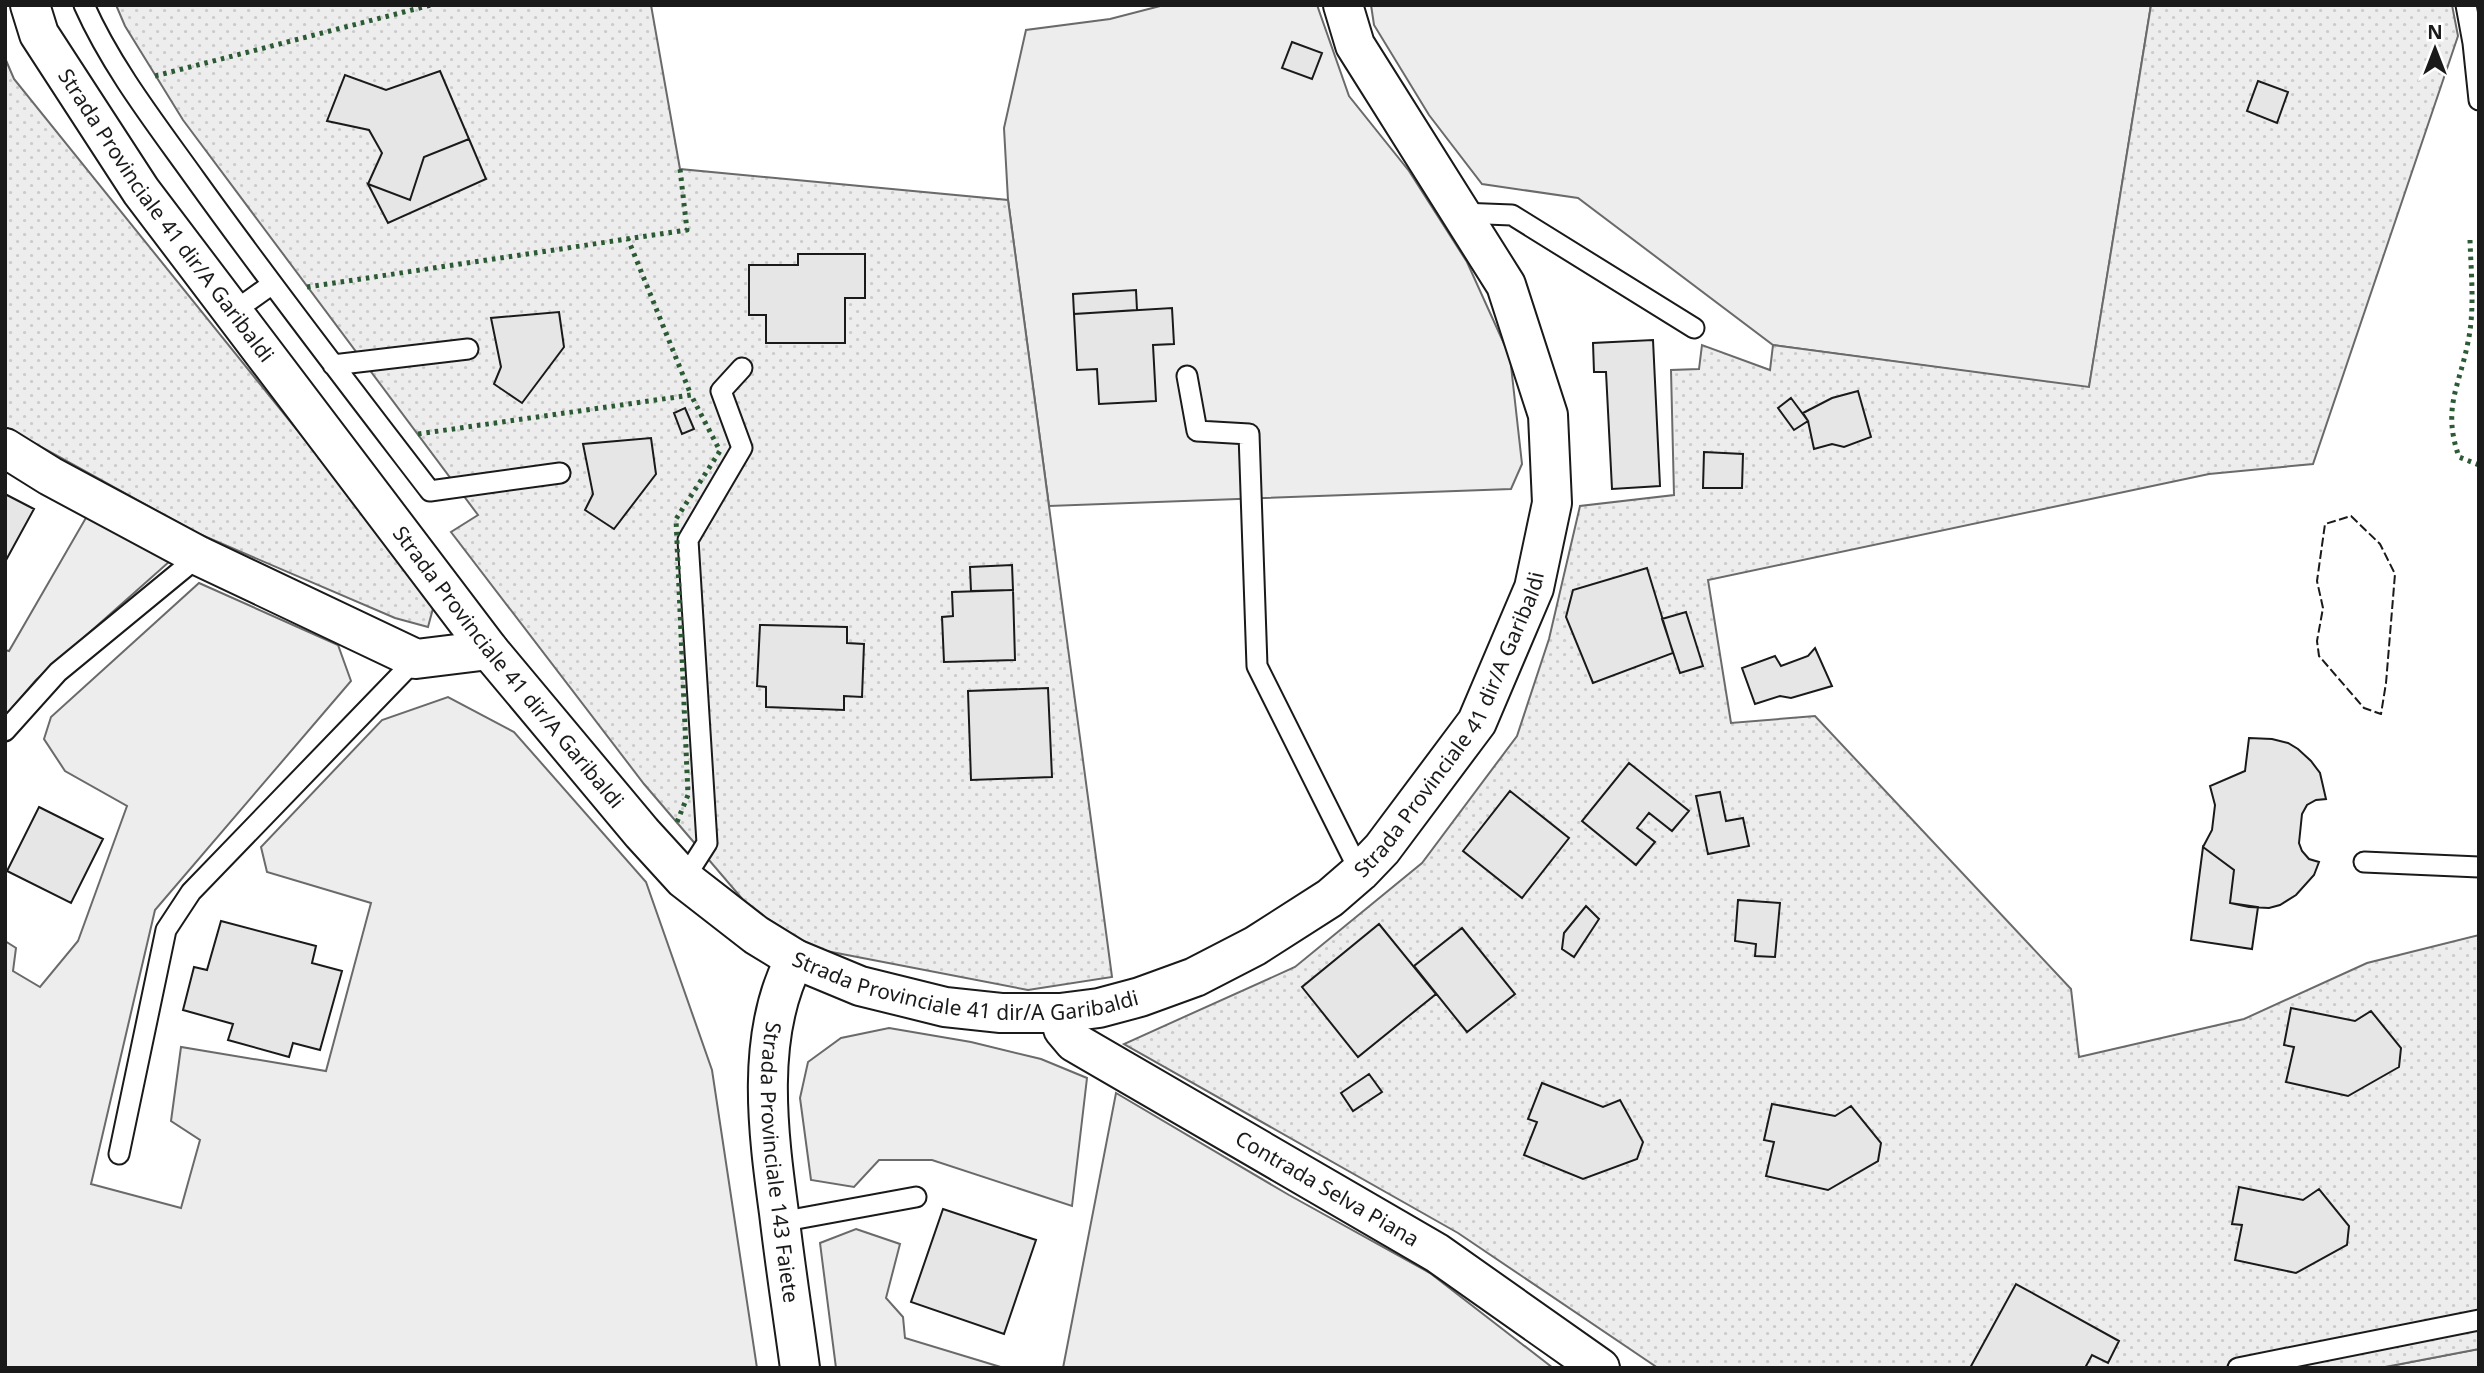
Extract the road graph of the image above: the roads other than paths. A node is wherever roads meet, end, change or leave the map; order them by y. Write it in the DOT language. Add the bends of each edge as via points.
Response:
graph roads {
  1 [pos="30,5"];
  2 [pos="84,5"];
  3 [pos="1343,5"];
  4 [pos="2466,5"];
  5 [pos="2479,100"];
  6 [pos="1460,213"];
  7 [pos="271,285"];
  8 [pos="233,312"];
  9 [pos="1694,328"];
  10 [pos="468,349"];
  11 [pos="333,365"];
  12 [pos="742,368"];
  13 [pos="1188,376"];
  14 [pos="5,447"];
  15 [pos="560,472"];
  16 [pos="199,556"];
  17 [pos="489,650"];
  18 [pos="416,659"];
  19 [pos="5,730"];
  20 [pos="2364,862"];
  21 [pos="2479,867"];
  22 [pos="1360,872"];
  23 [pos="684,879"];
  24 [pos="795,960"];
  25 [pos="1060,1013"];
  26 [pos="119,1154"];
  27 [pos="916,1197"];
  28 [pos="780,1222"];
  29 [pos="2479,1320"];
  30 [pos="800,1368"];
  31 [pos="1600,1368"];
  32 [pos="2238,1368"];
  1 -- 8 [label="main road, Strada Provinciale 41 dir/A Garibaldi" via="39,34 141,191"];
  2 -- 7 [label="lane" via="137,97"];
  3 -- 6 [label="main road, Strada Provinciale 41 dir/A Garibaldi" via="1355,46"];
  4 -- 5 [label="lane"];
  6 -- 9 [label="lane" via="1512,215"];
  6 -- 22 [label="main road, Strada Provinciale 41 dir/A Garibaldi" via="1506,285 1548,415 1552,503 1534,588 1477,722"];
  7 -- 8 [label="lane"];
  7 -- 11 [label="lane"];
  8 -- 17 [label="main road, Strada Provinciale 41 dir/A Garibaldi"];
  10 -- 11 [label="lane"];
  11 -- 15 [label="lane" via="430,491"];
  12 -- 23 [label="lane" via="721,391 742,448 688,540 707,844"];
  13 -- 22 [label="lane" via="1197,432 1249,434 1257,666"];
  14 -- 16 [label="main road"];
  16 -- 18 [label="main road"];
  16 -- 19 [label="lane" via="58,672"];
  17 -- 18 [label="main road"];
  17 -- 23 [label="main road, Strada Provinciale 41 dir/A Garibaldi"];
  18 -- 26 [label="lane" via="191,892 166,930"];
  20 -- 21 [label="lane"];
  22 -- 25 [label="main road, Strada Provinciale 41 dir/A Garibaldi" via="1330,898 1255,947 1195,977 1099,1008"];
  23 -- 24 [label="main road, Strada Provinciale 41 dir/A Garibaldi"];
  24 -- 25 [label="main road, Strada Provinciale 41 dir/A Garibaldi" via="860,986 945,1007"];
  24 -- 28 [label="main road, Strada Provinciale 143 Faiete" via="782,990 767,1077"];
  25 -- 31 [label="main road, Contrada Selva Piana" via="1063,1029 1074,1042 1437,1253"];
  27 -- 28 [label="lane"];
  28 -- 30 [label="main road, Strada Provinciale 143 Faiete"];
  29 -- 32 [label="lane"];
}
